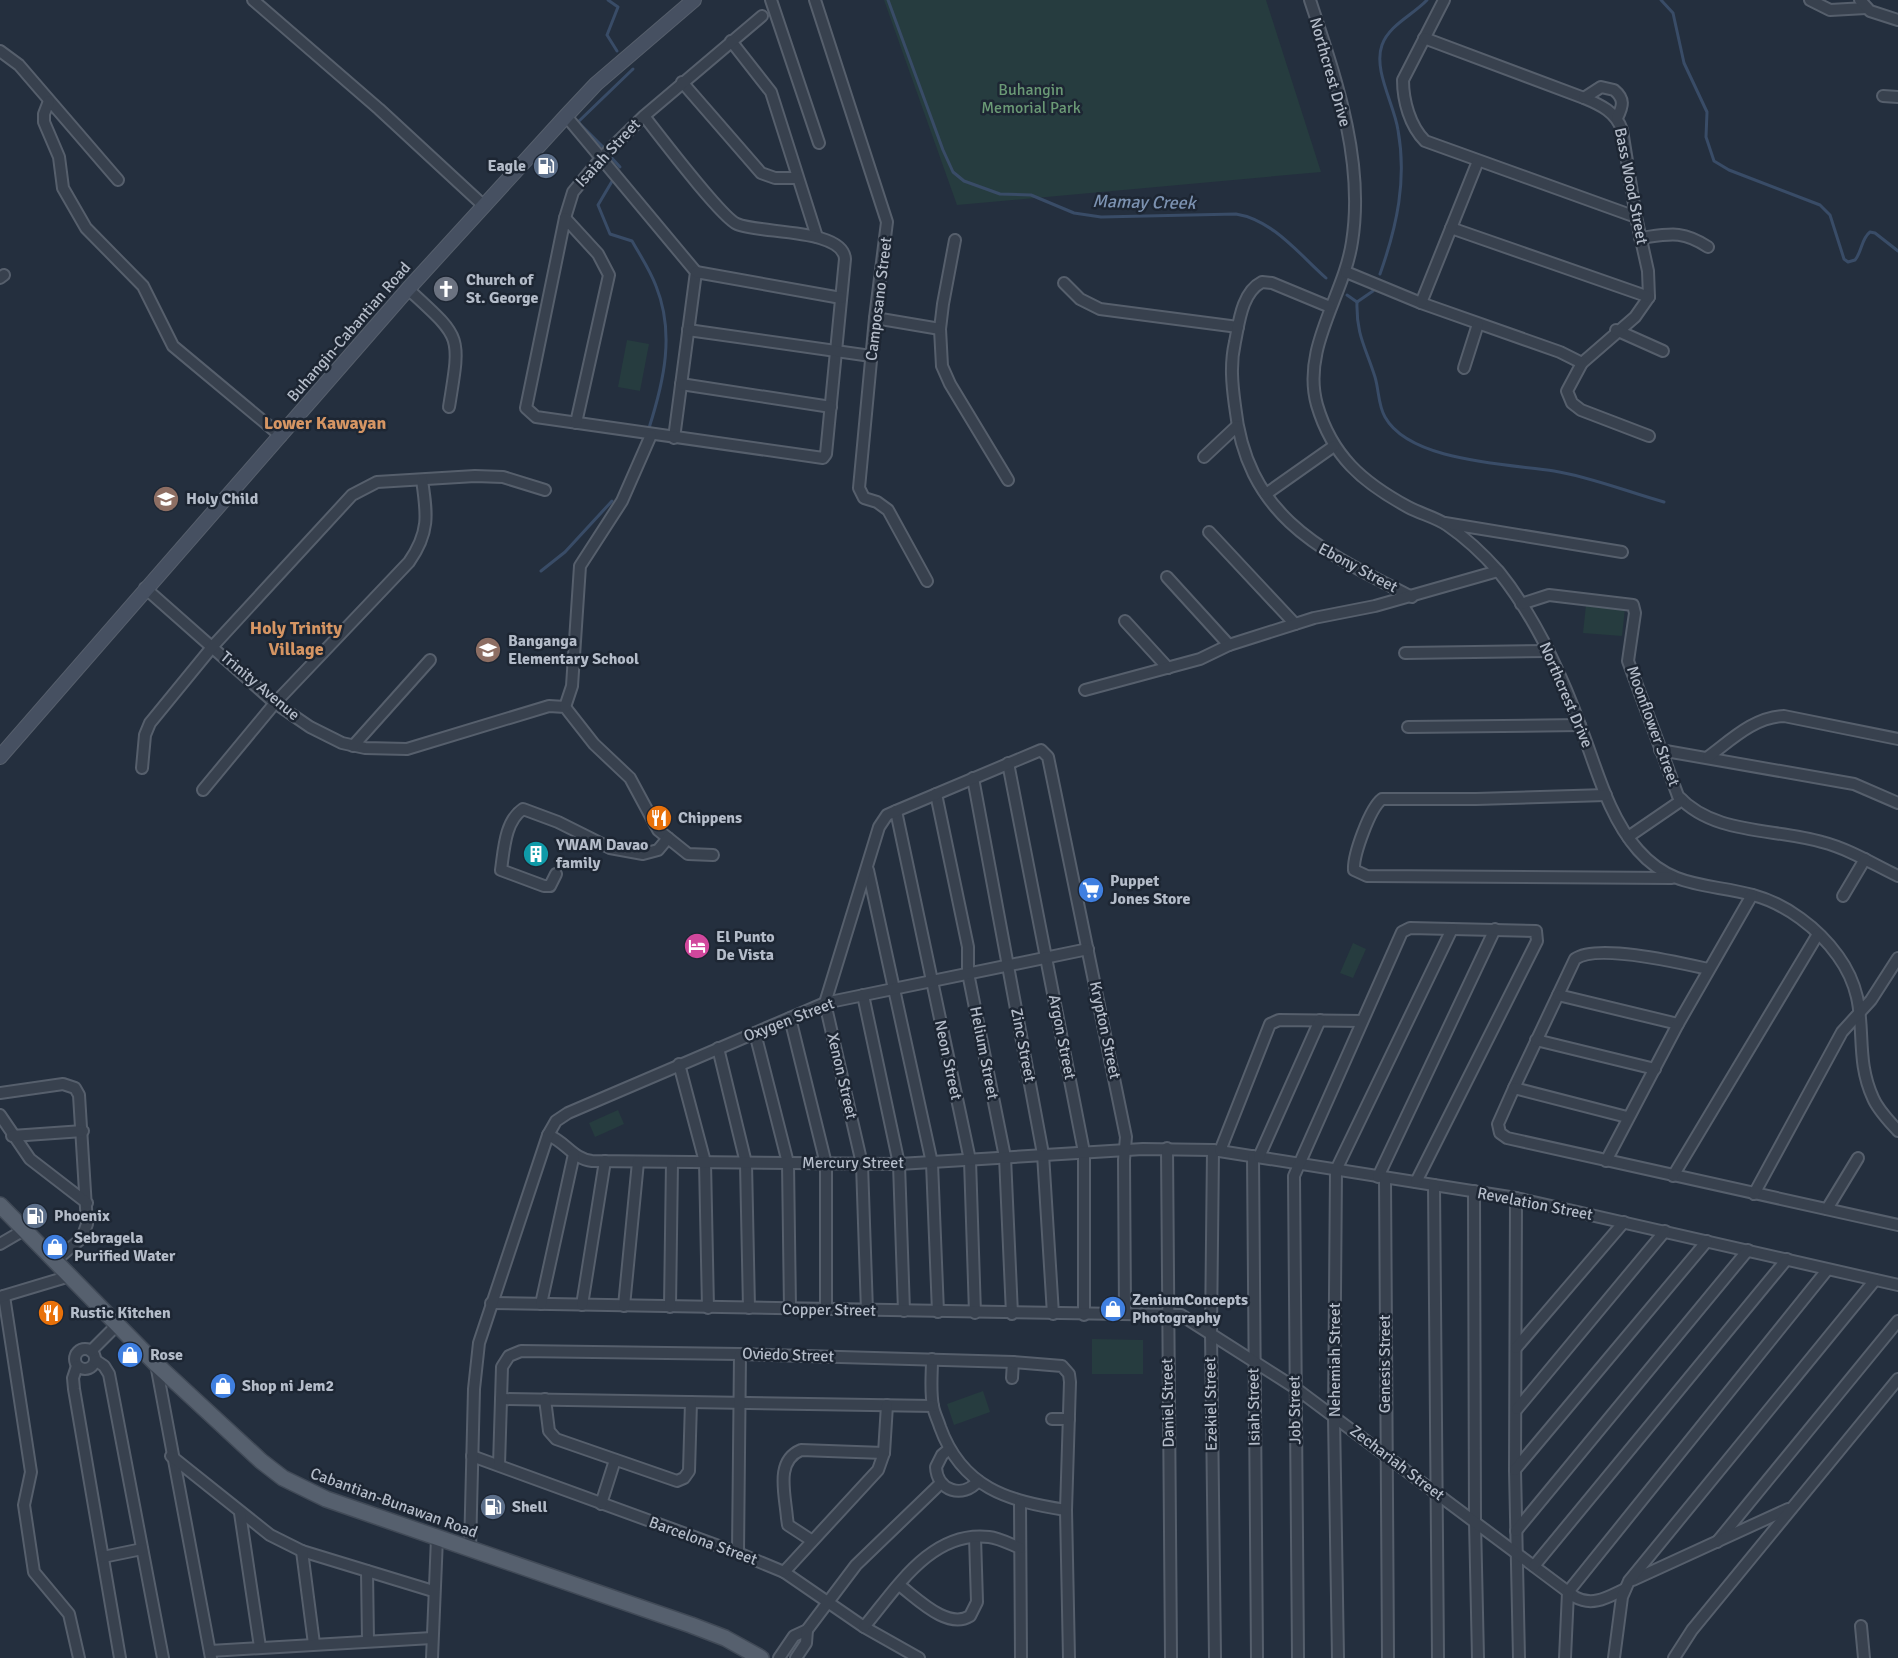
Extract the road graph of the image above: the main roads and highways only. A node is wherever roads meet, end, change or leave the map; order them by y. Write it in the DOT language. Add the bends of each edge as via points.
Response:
graph roads {
  1 [pos="694,0"];
  2 [pos="0,757"];
  3 [pos="0,1205"];
  4 [pos="761,1658"];
  1 -- 2 [label="main road, Buhangin-Cabantian Road" via="596,84 566,116 408,289"];
  3 -- 4 [label="main road, Cabantian-Bunawan Road" via="156,1364 283,1478 326,1499 691,1625"];
}
